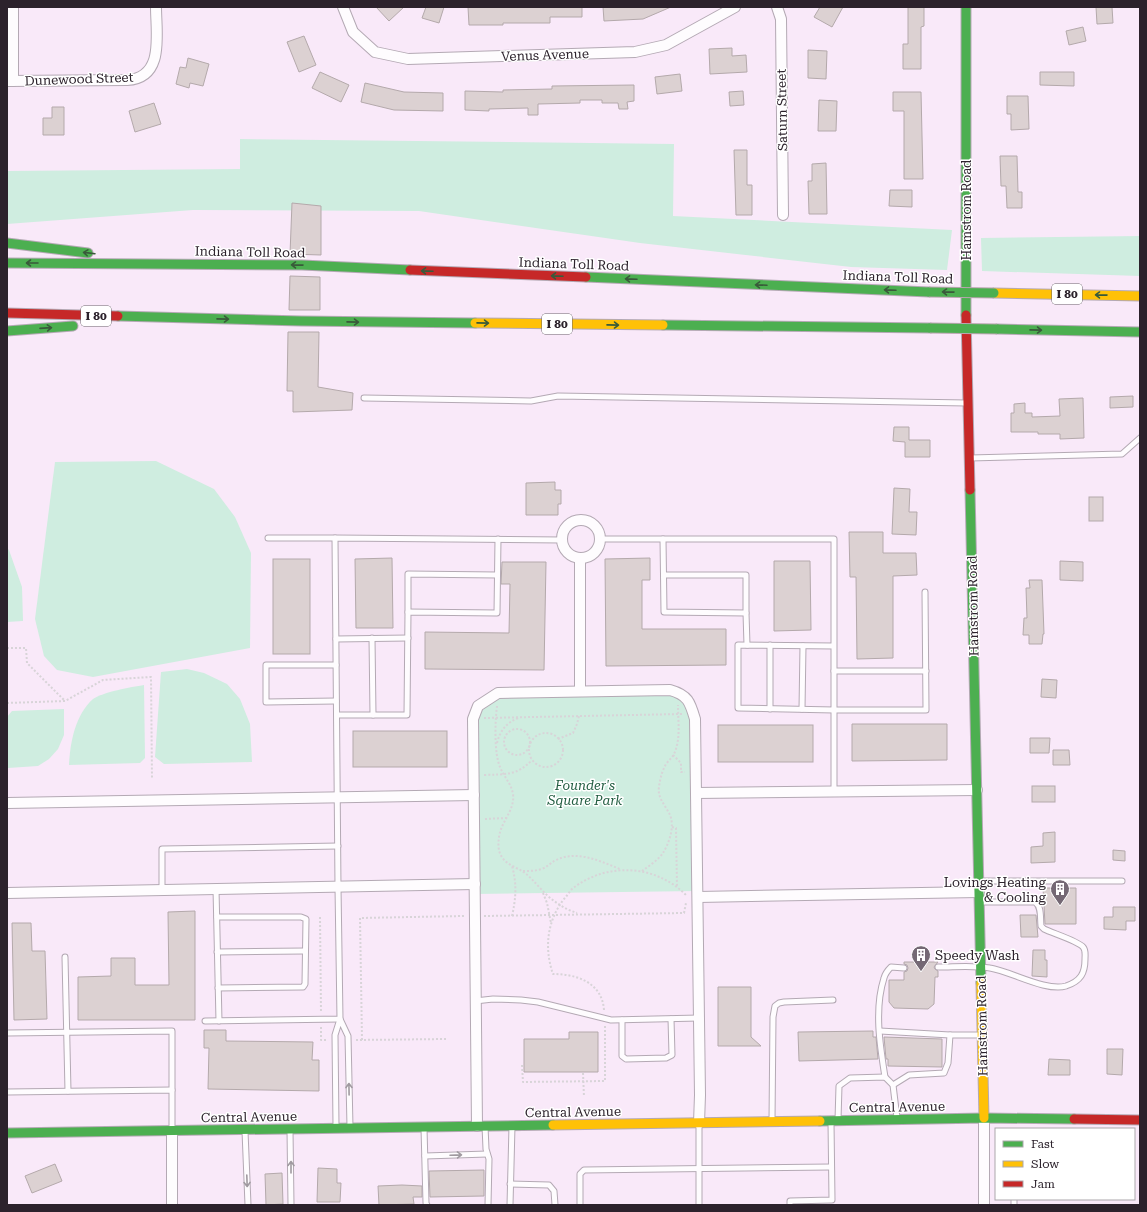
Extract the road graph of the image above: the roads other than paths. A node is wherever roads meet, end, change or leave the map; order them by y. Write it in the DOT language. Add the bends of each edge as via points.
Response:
graph roads {
  1 [pos="13,7"];
  2 [pos="156,7"];
  3 [pos="343,7"];
  4 [pos="735,7"];
  5 [pos="776,7"];
  6 [pos="966,7"];
  7 [pos="10,81"];
  8 [pos="783,215"];
  9 [pos="7,243"];
  10 [pos="7,263"];
  11 [pos="183,264"];
  12 [pos="1140,296"];
  13 [pos="7,313"];
  14 [pos="184,318"];
  15 [pos="7,330"];
  16 [pos="1140,332"];
  17 [pos="364,398"];
  18 [pos="968,403"];
  19 [pos="1140,438"];
  20 [pos="969,458"];
  21 [pos="268,538"];
  22 [pos="335,538"];
  23 [pos="498,539"];
  24 [pos="601,539"];
  25 [pos="663,539"];
  26 [pos="562,540"];
  27 [pos="580,558"];
  28 [pos="497,575"];
  29 [pos="664,575"];
  30 [pos="925,592"];
  31 [pos="408,612"];
  32 [pos="746,613"];
  33 [pos="372,638"];
  34 [pos="408,638"];
  35 [pos="336,639"];
  36 [pos="746,645"];
  37 [pos="770,645"];
  38 [pos="803,646"];
  39 [pos="834,646"];
  40 [pos="336,665"];
  41 [pos="834,671"];
  42 [pos="926,671"];
  43 [pos="580,692"];
  44 [pos="336,701"];
  45 [pos="770,709"];
  46 [pos="802,709"];
  47 [pos="834,710"];
  48 [pos="337,715"];
  49 [pos="373,715"];
  50 [pos="977,790"];
  51 [pos="834,792"];
  52 [pos="696,793"];
  53 [pos="474,795"];
  54 [pos="337,797"];
  55 [pos="7,803"];
  56 [pos="338,846"];
  57 [pos="979,881"];
  58 [pos="1122,881"];
  59 [pos="475,884"];
  60 [pos="338,887"];
  61 [pos="216,889"];
  62 [pos="162,890"];
  63 [pos="979,892"];
  64 [pos="7,893"];
  65 [pos="698,897"];
  66 [pos="979,902"];
  67 [pos="216,917"];
  68 [pos="306,951"];
  69 [pos="217,952"];
  70 [pos="65,957"];
  71 [pos="981,966"];
  72 [pos="938,967"];
  73 [pos="904,968"];
  74 [pos="218,988"];
  75 [pos="833,1000"];
  76 [pos="475,1001"];
  77 [pos="671,1018"];
  78 [pos="699,1018"];
  79 [pos="340,1019"];
  80 [pos="622,1020"];
  81 [pos="205,1021"];
  82 [pos="219,1021"];
  83 [pos="880,1031"];
  84 [pos="67,1032"];
  85 [pos="7,1033"];
  86 [pos="950,1035"];
  87 [pos="982,1035"];
  88 [pos="885,1078"];
  89 [pos="893,1085"];
  90 [pos="172,1090"];
  91 [pos="68,1091"];
  92 [pos="7,1092"];
  93 [pos="984,1118"];
  94 [pos="898,1120"];
  95 [pos="1140,1120"];
  96 [pos="834,1121"];
  97 [pos="772,1122"];
  98 [pos="699,1123"];
  99 [pos="481,1126"];
  100 [pos="512,1126"];
  101 [pos="424,1127"];
  102 [pos="336,1128"];
  103 [pos="350,1128"];
  104 [pos="290,1129"];
  105 [pos="245,1130"];
  106 [pos="172,1131"];
  107 [pos="7,1133"];
  108 [pos="487,1154"];
  109 [pos="425,1156"];
  110 [pos="832,1167"];
  111 [pos="699,1170"];
  112 [pos="510,1184"];
  113 [pos="832,1202"];
  114 [pos="172,1205"];
  115 [pos="248,1205"];
  116 [pos="291,1205"];
  117 [pos="427,1205"];
  118 [pos="488,1205"];
  119 [pos="510,1205"];
  120 [pos="555,1205"];
  121 [pos="580,1205"];
  122 [pos="698,1205"];
  123 [pos="790,1205"];
  124 [pos="984,1205"];
  1 -- 7 [label="street"];
  2 -- 7 [label="street, Dunewood Street" via="156,53 153,65 142,76 130,80"];
  3 -- 4 [label="street, Venus Avenue" via="353,32 375,52 408,59 635,52 666,45"];
  5 -- 8 [label="street, Saturn Street" via="781,19"];
  6 -- 18 [label="main road, Hamstrom Road"];
  11 -- 9 [label="main road, one-way"];
  11 -- 10 [label="main road, Indiana Toll Road / I 80, one-way"];
  12 -- 11 [label="main road, Indiana Toll Road / I 80, one-way, bridge" via="929,292 302,265"];
  13 -- 14 [label="main road, I 80"];
  15 -- 14 [label="main road, one-way"];
  14 -- 16 [label="main road, I 80, one-way, bridge"];
  17 -- 18 [label="lane" via="531,401 558,396"];
  18 -- 20 [label="main road, Hamstrom Road"];
  19 -- 20 [label="lane" via="1122,454"];
  20 -- 50 [label="main road, Hamstrom Road"];
  21 -- 22 [label="lane"];
  22 -- 23 [label="lane"];
  22 -- 35 [label="lane"];
  23 -- 26 [label="lane"];
  23 -- 28 [label="lane"];
  24 -- 25 [label="lane"];
  24 -- 26 [label="street" via="597,527 587,520 581,520 569,524 562,534"];
  24 -- 27 [label="street" via="600,545 592,555"];
  25 -- 29 [label="lane"];
  25 -- 39 [label="lane" via="834,539"];
  26 -- 27 [label="street" via="566,551"];
  27 -- 43 [label="street"];
  28 -- 31 [label="lane" via="497,613"];
  28 -- 31 [label="lane" via="408,574"];
  29 -- 32 [label="lane" via="664,612"];
  29 -- 32 [label="lane" via="746,575"];
  30 -- 42 [label="lane"];
  31 -- 34 [label="lane"];
  32 -- 36 [label="lane"];
  33 -- 34 [label="lane"];
  33 -- 35 [label="lane"];
  33 -- 49 [label="lane"];
  34 -- 49 [label="lane" via="407,716"];
  35 -- 40 [label="lane"];
  36 -- 37 [label="lane"];
  36 -- 45 [label="lane" via="738,645 738,708"];
  37 -- 38 [label="lane"];
  37 -- 45 [label="lane"];
  38 -- 39 [label="lane"];
  38 -- 46 [label="lane"];
  39 -- 41 [label="lane"];
  40 -- 44 [label="lane"];
  40 -- 44 [label="lane" via="266,665 266,702"];
  41 -- 42 [label="lane"];
  41 -- 47 [label="lane"];
  42 -- 47 [label="lane" via="926,710"];
  43 -- 52 [label="street" via="678,692 690,703 695,719"];
  43 -- 53 [label="street" via="498,693 478,706 473,719"];
  44 -- 48 [label="lane"];
  45 -- 46 [label="lane"];
  46 -- 47 [label="lane"];
  47 -- 51 [label="lane"];
  48 -- 49 [label="lane"];
  48 -- 54 [label="lane"];
  50 -- 51 [label="street"];
  50 -- 57 [label="main road, Hamstrom Road"];
  51 -- 52 [label="street"];
  52 -- 65 [label="street"];
  53 -- 54 [label="street"];
  53 -- 59 [label="street"];
  54 -- 55 [label="street"];
  54 -- 56 [label="lane"];
  56 -- 60 [label="lane"];
  56 -- 62 [label="lane" via="162,849"];
  57 -- 58 [label="lane"];
  57 -- 63 [label="main road, Hamstrom Road"];
  59 -- 60 [label="street"];
  59 -- 76 [label="street"];
  60 -- 61 [label="street"];
  60 -- 79 [label="lane"];
  61 -- 62 [label="street"];
  61 -- 67 [label="lane"];
  62 -- 64 [label="street"];
  63 -- 65 [label="street"];
  63 -- 66 [label="main road, Hamstrom Road"];
  65 -- 78 [label="street"];
  66 -- 71 [label="main road, Hamstrom Road"];
  66 -- 71 [label="lane" via="1035,902 1040,908 1041,926 1044,929 1078,943 1085,952 1083,974 1066,986 1047,986"];
  67 -- 68 [label="lane" via="301,917 306,919"];
  67 -- 69 [label="lane"];
  68 -- 69 [label="lane"];
  68 -- 74 [label="lane" via="306,984 303,987"];
  69 -- 74 [label="lane"];
  70 -- 84 [label="lane"];
  71 -- 72 [label="lane"];
  71 -- 87 [label="main road, Hamstrom Road"];
  73 -- 83 [label="lane" via="891,967 884,976 879,1007"];
  74 -- 82 [label="lane"];
  75 -- 97 [label="lane" via="784,1002 775,1006"];
  76 -- 80 [label="lane" via="493,999 538,1002"];
  76 -- 99 [label="street"];
  77 -- 78 [label="lane"];
  77 -- 80 [label="lane"];
  77 -- 80 [label="lane" via="672,1055 666,1058 626,1059 622,1056"];
  78 -- 98 [label="street"];
  79 -- 82 [label="lane"];
  79 -- 102 [label="lane" via="334,1040"];
  103 -- 79 [label="lane, one-way" via="348,1036"];
  81 -- 82 [label="lane"];
  83 -- 86 [label="lane"];
  83 -- 88 [label="lane"];
  84 -- 85 [label="lane"];
  84 -- 90 [label="lane" via="172,1031"];
  84 -- 91 [label="lane"];
  86 -- 87 [label="lane"];
  86 -- 89 [label="lane" via="948,1063 944,1073 909,1075"];
  87 -- 93 [label="main road, Hamstrom Road"];
  88 -- 89 [label="lane"];
  88 -- 96 [label="lane" via="850,1078 839,1086"];
  89 -- 94 [label="lane"];
  90 -- 91 [label="lane"];
  90 -- 106 [label="lane"];
  91 -- 92 [label="lane"];
  93 -- 94 [label="main road, Central Avenue"];
  93 -- 95 [label="main road, Central Avenue" via="1054,1122"];
  93 -- 124 [label="street, Hamstrom Road"];
  94 -- 96 [label="main road, Central Avenue"];
  96 -- 97 [label="main road, Central Avenue"];
  96 -- 110 [label="lane"];
  97 -- 98 [label="main road, Central Avenue"];
  98 -- 100 [label="main road, Central Avenue"];
  98 -- 111 [label="lane"];
  99 -- 100 [label="main road, Central Avenue"];
  99 -- 101 [label="main road, Central Avenue"];
  99 -- 108 [label="lane"];
  100 -- 112 [label="lane"];
  101 -- 103 [label="main road, Central Avenue"];
  101 -- 109 [label="lane"];
  102 -- 103 [label="main road, Central Avenue"];
  102 -- 104 [label="main road, Central Avenue"];
  104 -- 105 [label="main road, Central Avenue"];
  116 -- 104 [label="lane, one-way"];
  105 -- 106 [label="main road, Central Avenue"];
  105 -- 115 [label="lane, one-way"];
  106 -- 107 [label="main road, Central Avenue"];
  106 -- 114 [label="street"];
  109 -- 108 [label="lane, one-way"];
  108 -- 118 [label="lane"];
  109 -- 117 [label="lane"];
  110 -- 111 [label="lane"];
  110 -- 113 [label="lane"];
  111 -- 121 [label="lane" via="584,1170 580,1174"];
  111 -- 122 [label="lane"];
  112 -- 119 [label="lane"];
  112 -- 120 [label="lane" via="548,1185 554,1191"];
  113 -- 123 [label="lane" via="790,1201"];
}
